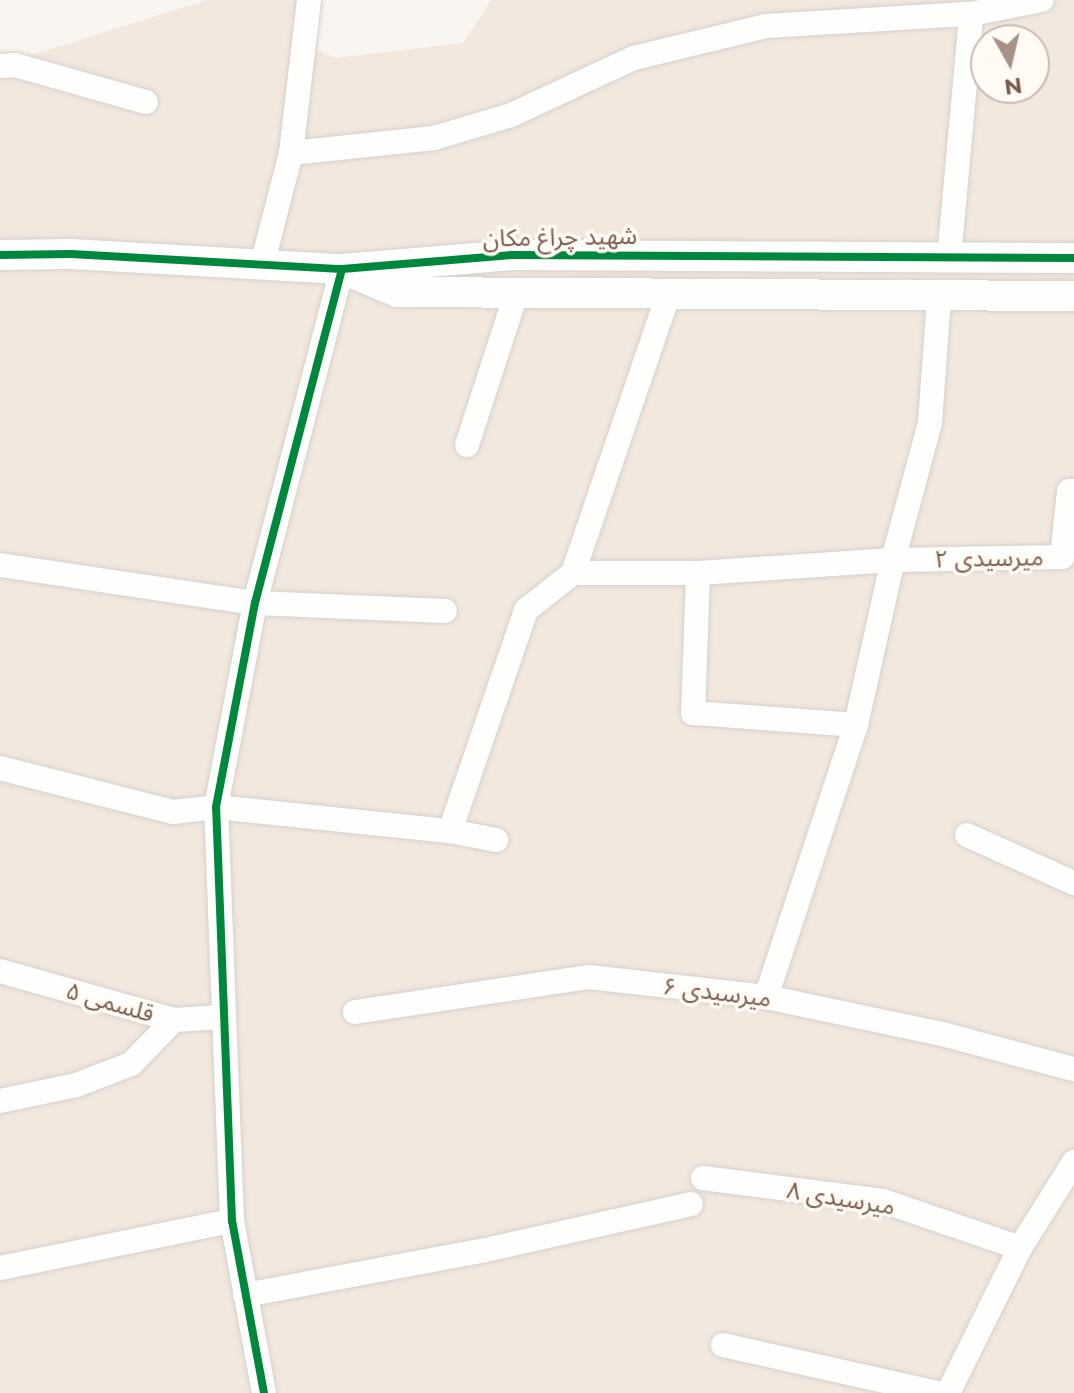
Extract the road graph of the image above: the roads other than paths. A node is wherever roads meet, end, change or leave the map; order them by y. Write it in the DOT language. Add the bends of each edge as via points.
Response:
graph roads {
  1 [pos="309,0"];
  2 [pos="1042,0"];
  3 [pos="971,14"];
  4 [pos="0,66"];
  5 [pos="146,102"];
  6 [pos="291,153"];
  7 [pos="0,255"];
  8 [pos="949,258"];
  9 [pos="1074,258"];
  10 [pos="262,265"];
  11 [pos="342,269"];
  12 [pos="516,294"];
  13 [pos="668,295"];
  14 [pos="939,296"];
  15 [pos="1074,296"];
  16 [pos="467,445"];
  17 [pos="1074,491"];
  18 [pos="893,560"];
  19 [pos="0,565"];
  20 [pos="573,573"];
  21 [pos="698,573"];
  22 [pos="255,603"];
  23 [pos="445,611"];
  24 [pos="856,725"];
  25 [pos="0,768"];
  26 [pos="216,807"];
  27 [pos="450,831"];
  28 [pos="967,835"];
  29 [pos="496,840"];
  30 [pos="1074,883"];
  31 [pos="0,971"];
  32 [pos="766,997"];
  33 [pos="355,1012"];
  34 [pos="222,1017"];
  35 [pos="174,1020"];
  36 [pos="1074,1069"];
  37 [pos="0,1101"];
  38 [pos="1074,1162"];
  39 [pos="703,1178"];
  40 [pos="691,1204"];
  41 [pos="232,1221"];
  42 [pos="1020,1248"];
  43 [pos="0,1268"];
  44 [pos="245,1295"];
  45 [pos="723,1345"];
  46 [pos="264,1393"];
  47 [pos="938,1393"];
  48 [pos="948,1393"];
  1 -- 6 [label="street"];
  2 -- 3 [label="street"];
  3 -- 6 [label="street" via="766,26 634,58 511,115 434,138"];
  3 -- 8 [label="street"];
  4 -- 5 [label="street" via="15,65"];
  6 -- 10 [label="street"];
  7 -- 10 [label="street, شهید چراغ مکان"];
  8 -- 9 [label="street, شهید چراغ مکان"];
  8 -- 11 [label="street, شهید چراغ مکان" via="512,255"];
  10 -- 11 [label="street, شهید چراغ مکان"];
  11 -- 12 [label="street, شهید چراغ مکان" via="397,292"];
  11 -- 22 [label="street"];
  12 -- 13 [label="street, شهید چراغ مکان"];
  12 -- 16 [label="street"];
  13 -- 14 [label="street, شهید چراغ مکان"];
  13 -- 20 [label="street"];
  14 -- 15 [label="street, شهید چراغ مکان"];
  14 -- 18 [label="street" via="930,423"];
  17 -- 18 [label="street, میرسیدی ۲" via="1069,491 1062,557"];
  18 -- 21 [label="street"];
  18 -- 24 [label="street"];
  19 -- 22 [label="street"];
  20 -- 21 [label="street"];
  20 -- 27 [label="street" via="526,610"];
  21 -- 24 [label="street" via="693,713"];
  22 -- 23 [label="street"];
  22 -- 26 [label="street"];
  24 -- 32 [label="street"];
  25 -- 26 [label="street" via="173,812"];
  26 -- 27 [label="street"];
  26 -- 34 [label="street"];
  27 -- 29 [label="street"];
  28 -- 30 [label="street"];
  31 -- 35 [label="street, قلسمی ۵"];
  32 -- 33 [label="street, میرسیدی ۶" via="589,977"];
  32 -- 36 [label="street, میرسیدی ۶" via="942,1034"];
  34 -- 35 [label="street, قلسمی ۵"];
  34 -- 41 [label="street"];
  35 -- 37 [label="street" via="131,1064 76,1085"];
  38 -- 42 [label="street"];
  39 -- 42 [label="street, میرسیدی ۸" via="883,1201"];
  40 -- 44 [label="street" via="481,1251"];
  41 -- 43 [label="street"];
  41 -- 44 [label="street"];
  42 -- 48 [label="street"];
  44 -- 46 [label="street"];
  45 -- 47 [label="street"];
}
